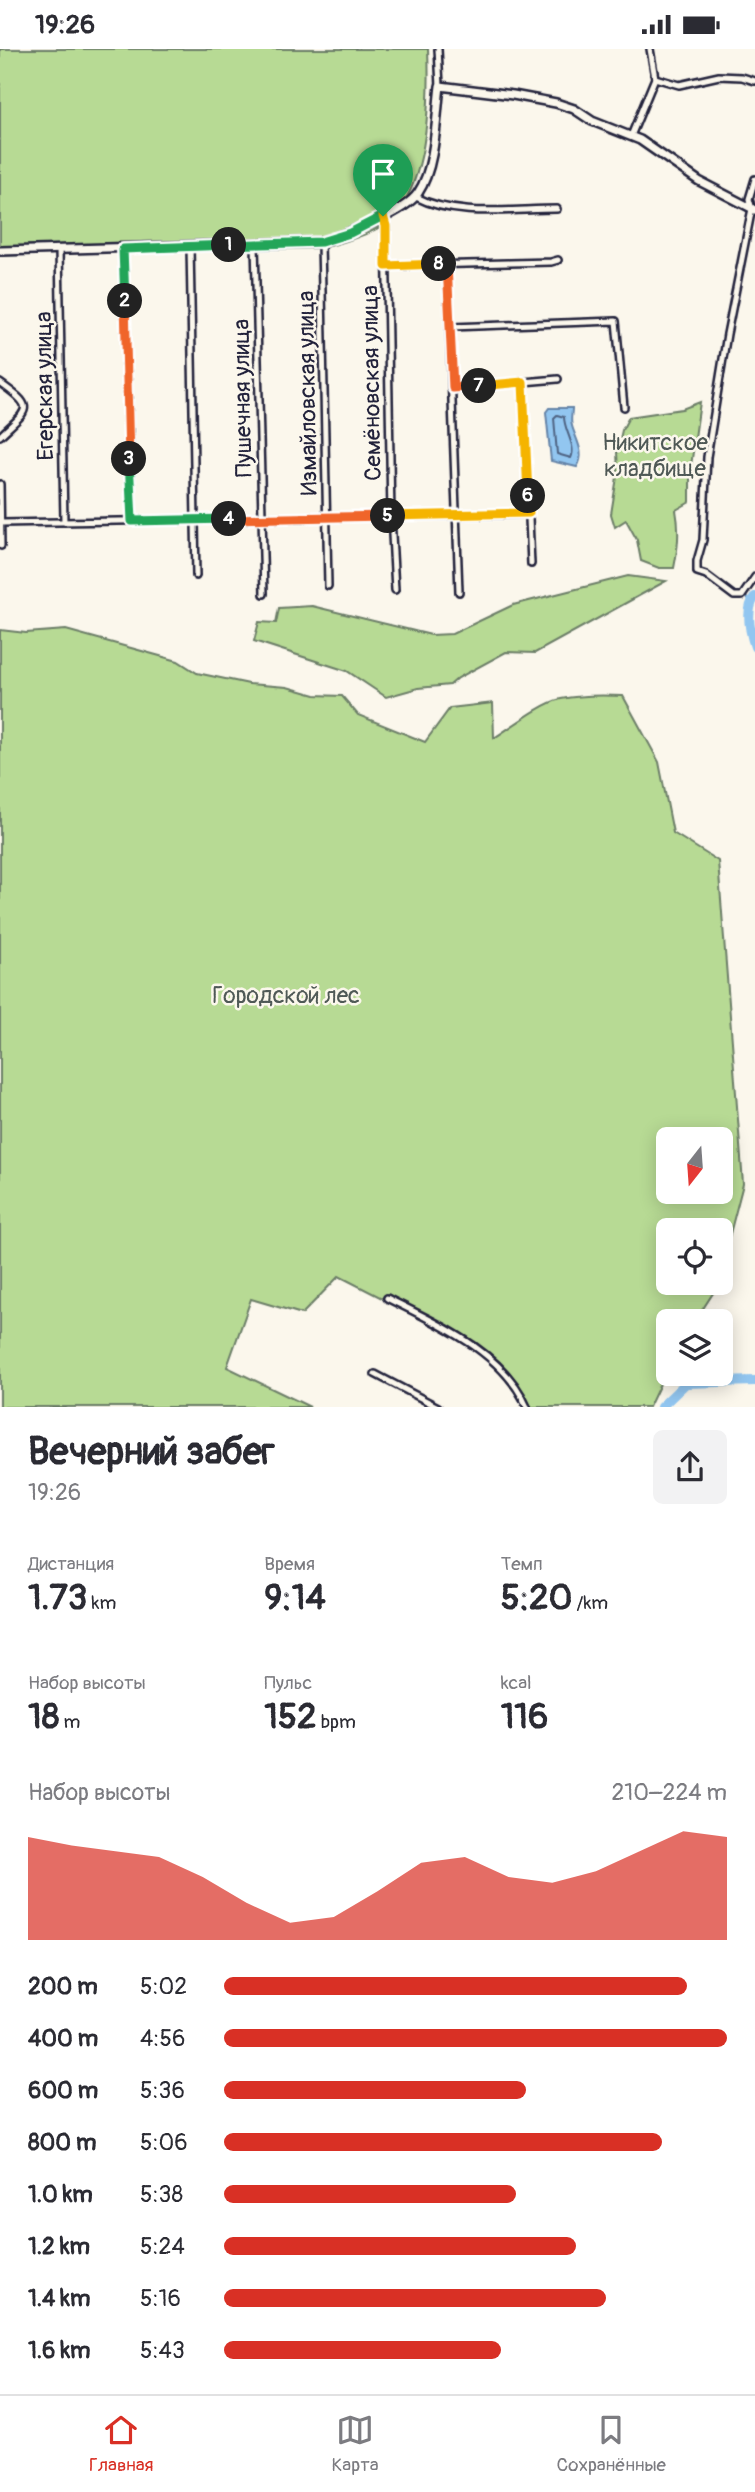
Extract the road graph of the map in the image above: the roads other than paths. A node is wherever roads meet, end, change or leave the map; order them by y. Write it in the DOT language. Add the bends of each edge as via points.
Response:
graph roads {
  1 [pos="438,49"];
  2 [pos="650,49"];
  3 [pos="655,78"];
  4 [pos="755,81"];
  5 [pos="440,86"];
  6 [pos="631,136"];
  7 [pos="755,179"];
  8 [pos="416,197"];
  9 [pos="557,209"];
  10 [pos="753,209"];
  11 [pos="383,216"];
  12 [pos="321,242"];
  13 [pos="255,244"];
  14 [pos="190,246"];
  15 [pos="123,249"];
  16 [pos="59,250"];
  17 [pos="0,251"];
  18 [pos="558,260"];
  19 [pos="447,264"];
  20 [pos="386,266"];
  21 [pos="451,327"];
  22 [pos="558,379"];
  23 [pos="523,382"];
  24 [pos="0,383"];
  25 [pos="453,388"];
  26 [pos="624,407"];
  27 [pos="0,436"];
  28 [pos="0,484"];
  29 [pos="529,513"];
  30 [pos="457,515"];
  31 [pos="391,516"];
  32 [pos="327,517"];
  33 [pos="262,518"];
  34 [pos="196,519"];
  35 [pos="132,521"];
  36 [pos="64,522"];
  37 [pos="1,523"];
  38 [pos="1,546"];
  39 [pos="531,564"];
  40 [pos="196,576"];
  41 [pos="755,577"];
  42 [pos="328,586"];
  43 [pos="395,590"];
  44 [pos="459,592"];
  45 [pos="264,594"];
  46 [pos="387,1298"];
  47 [pos="375,1374"];
  48 [pos="438,1407"];
  49 [pos="527,1407"];
  1 -- 5 [label="street"];
  2 -- 3 [label="street"];
  3 -- 4 [label="street" via="679,85 719,76"];
  3 -- 6 [label="street"];
  5 -- 6 [label="street" via="556,103"];
  5 -- 8 [label="street" via="429,169"];
  6 -- 10 [label="street" via="699,181"];
  7 -- 10 [label="street" via="749,199"];
  8 -- 9 [label="street" via="450,210"];
  8 -- 11 [label="street"];
  10 -- 41 [label="street" via="709,443 697,572 734,596 742,596"];
  11 -- 12 [label="street"];
  11 -- 20 [label="street, Семёновская улица"];
  12 -- 13 [label="street"];
  12 -- 32 [label="street, Измайловская улица"];
  13 -- 14 [label="street"];
  13 -- 33 [label="street, Пушечная улица"];
  14 -- 15 [label="street"];
  14 -- 34 [label="street"];
  15 -- 16 [label="street"];
  15 -- 35 [label="street"];
  16 -- 17 [label="street"];
  16 -- 36 [label="street, Егерская улица"];
  18 -- 19 [label="street"];
  19 -- 20 [label="street"];
  19 -- 21 [label="street"];
  20 -- 31 [label="street, Семёновская улица"];
  21 -- 25 [label="street"];
  21 -- 26 [label="street" via="616,321"];
  22 -- 23 [label="street"];
  23 -- 25 [label="street"];
  23 -- 29 [label="street"];
  24 -- 27 [label="street" via="26,407 24,415"];
  25 -- 30 [label="street"];
  28 -- 37 [label="street"];
  29 -- 30 [label="street"];
  29 -- 39 [label="street"];
  30 -- 31 [label="street"];
  30 -- 44 [label="street"];
  31 -- 32 [label="street"];
  31 -- 43 [label="street, Семёновская улица"];
  32 -- 33 [label="street"];
  32 -- 42 [label="street, Измайловская улица"];
  33 -- 34 [label="street"];
  33 -- 45 [label="street, Пушечная улица"];
  34 -- 35 [label="street"];
  34 -- 40 [label="street"];
  35 -- 36 [label="street"];
  36 -- 37 [label="street"];
  37 -- 38 [label="street"];
  46 -- 49 [label="street" via="455,1331 499,1367 519,1389"];
  47 -- 48 [label="street"];
}
